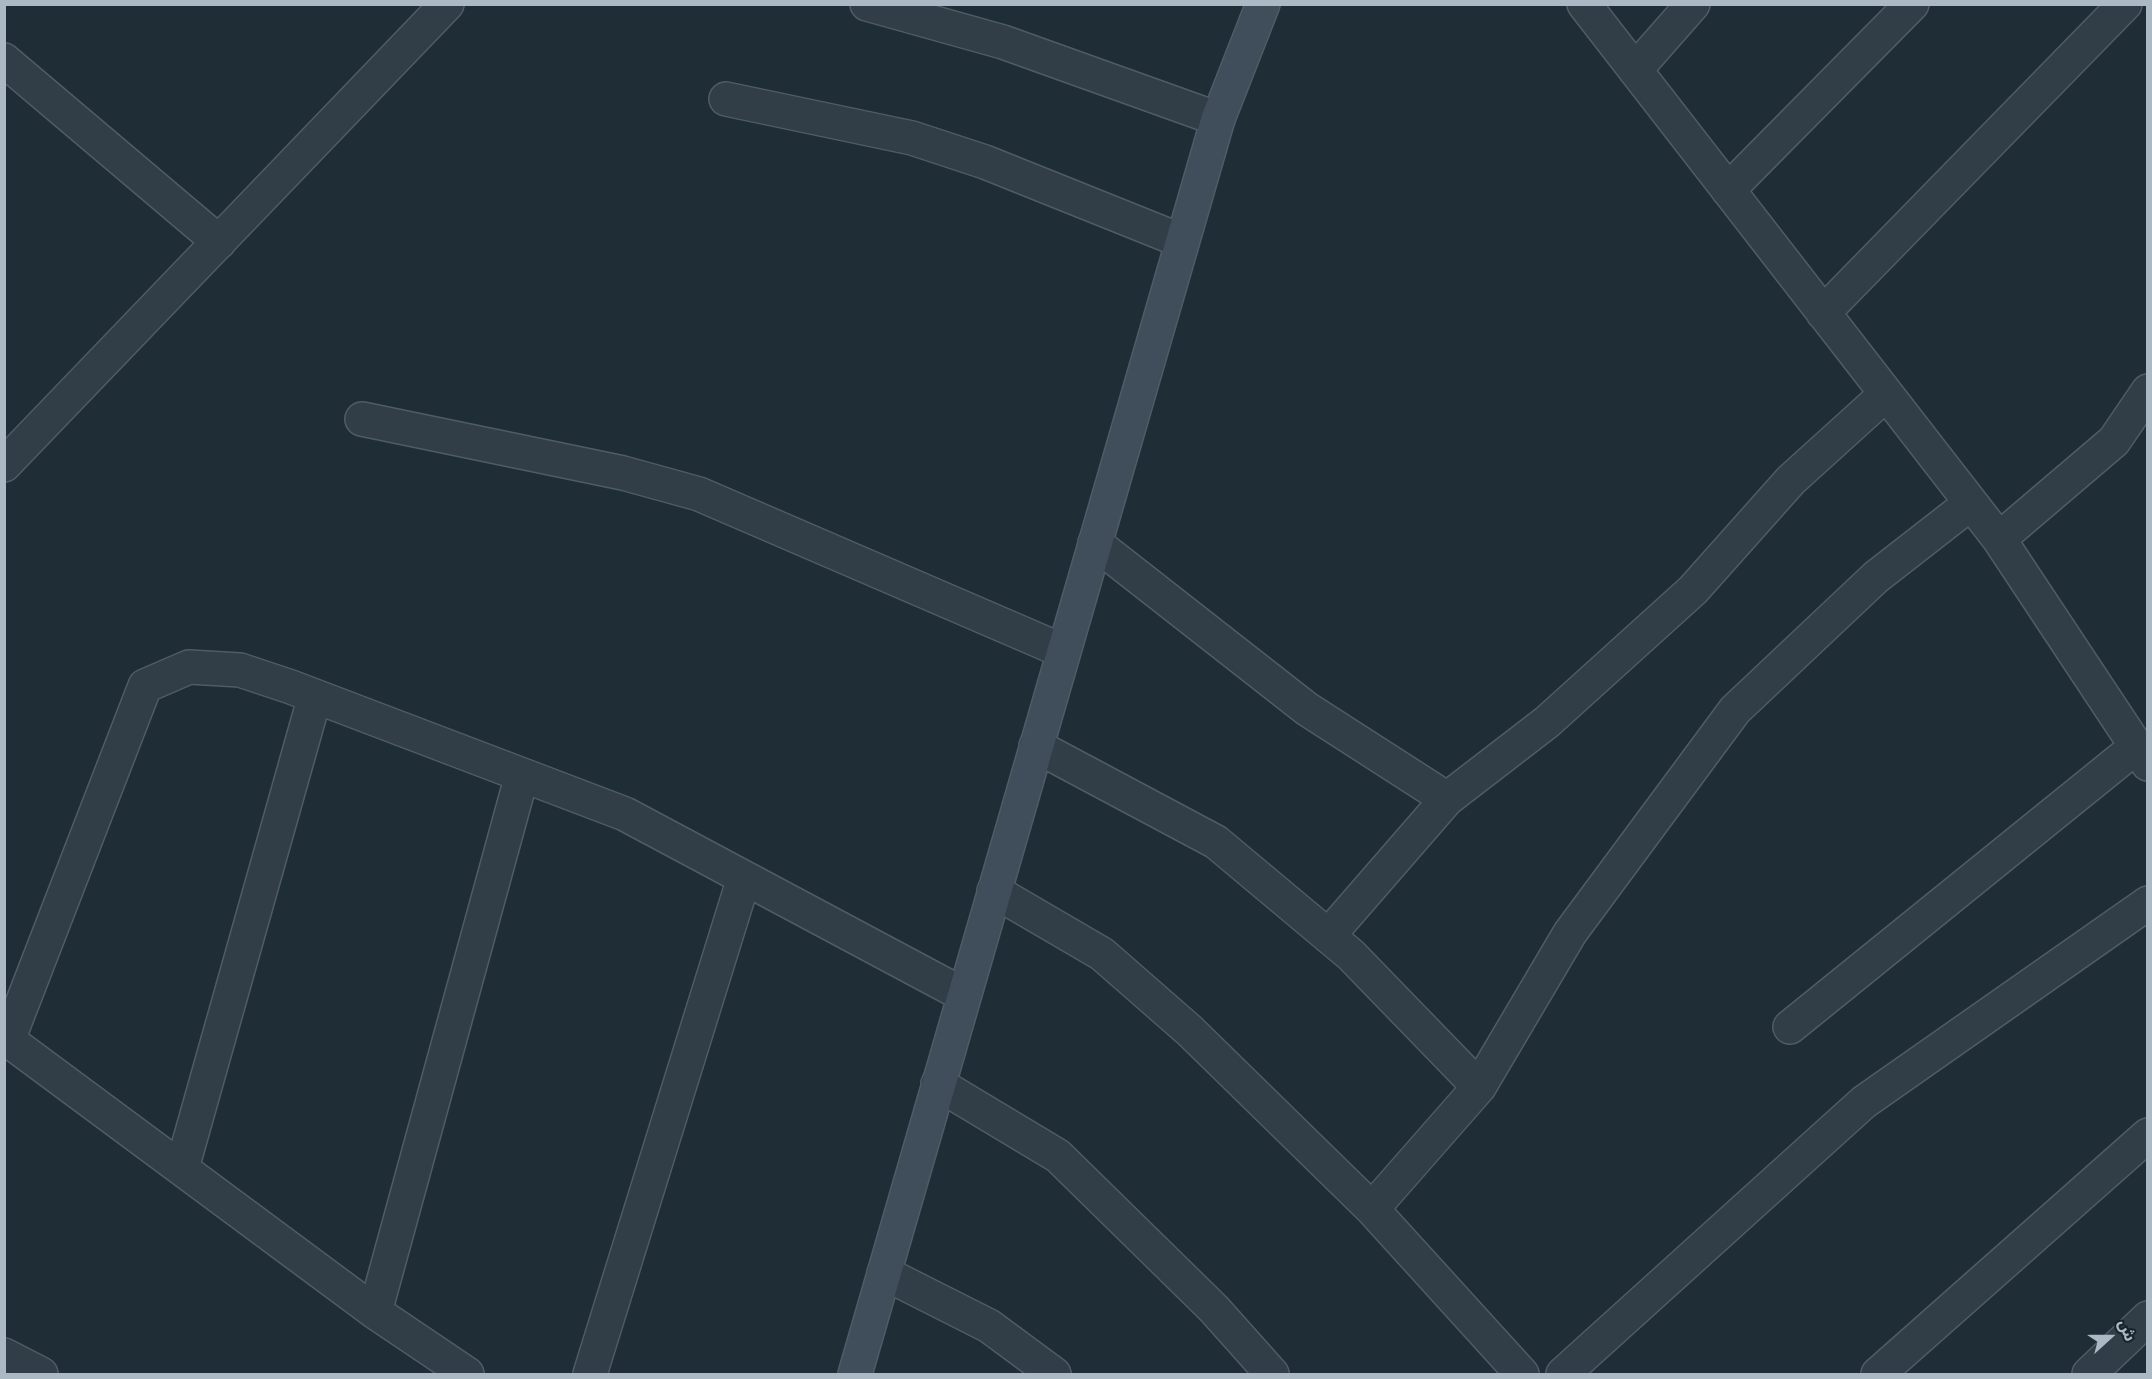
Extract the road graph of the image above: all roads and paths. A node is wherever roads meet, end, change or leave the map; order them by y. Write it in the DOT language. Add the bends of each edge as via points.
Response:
graph roads {
  1 [pos="447,4"];
  2 [pos="867,4"];
  3 [pos="1263,4"];
  4 [pos="1584,4"];
  5 [pos="1693,4"];
  6 [pos="1912,4"];
  7 [pos="2125,4"];
  8 [pos="4,60"];
  9 [pos="1635,70"];
  10 [pos="726,99"];
  11 [pos="1218,119"];
  12 [pos="1728,190"];
  13 [pos="1182,241"];
  14 [pos="219,242"];
  15 [pos="1823,313"];
  16 [pos="2148,391"];
  17 [pos="1886,393"];
  18 [pos="362,418"];
  19 [pos="4,465"];
  20 [pos="1971,503"];
  21 [pos="2000,539"];
  22 [pos="1095,543"];
  23 [pos="1063,651"];
  24 [pos="315,696"];
  25 [pos="1036,746"];
  26 [pos="2142,756"];
  27 [pos="522,775"];
  28 [pos="1447,799"];
  29 [pos="744,878"];
  30 [pos="994,891"];
  31 [pos="2148,903"];
  32 [pos="1328,936"];
  33 [pos="964,995"];
  34 [pos="1790,1027"];
  35 [pos="6,1039"];
  36 [pos="938,1084"];
  37 [pos="1479,1087"];
  38 [pos="2148,1135"];
  39 [pos="182,1168"];
  40 [pos="1372,1209"];
  41 [pos="884,1273"];
  42 [pos="375,1311"];
  43 [pos="2148,1318"];
  44 [pos="4,1355"];
  45 [pos="41,1374"];
  46 [pos="467,1374"];
  47 [pos="590,1374"];
  48 [pos="855,1374"];
  49 [pos="1054,1374"];
  50 [pos="1272,1374"];
  51 [pos="1522,1374"];
  52 [pos="1563,1374"];
  53 [pos="1878,1374"];
  54 [pos="2089,1374"];
  1 -- 14 [label="street"];
  2 -- 11 [label="street" via="1003,42"];
  3 -- 11 [label="street"];
  4 -- 9 [label="street"];
  5 -- 9 [label="street"];
  6 -- 12 [label="street"];
  7 -- 15 [label="street"];
  8 -- 14 [label="street"];
  9 -- 12 [label="street"];
  10 -- 13 [label="street" via="912,138 985,162"];
  11 -- 13 [label="street"];
  12 -- 15 [label="street"];
  13 -- 22 [label="street"];
  14 -- 19 [label="street"];
  15 -- 17 [label="street"];
  16 -- 21 [label="street" via="2114,441"];
  17 -- 20 [label="street"];
  17 -- 28 [label="street" via="1791,480 1693,590 1547,722"];
  18 -- 23 [label="street" via="623,473 699,494"];
  20 -- 21 [label="street"];
  20 -- 37 [label="street" via="1876,577 1735,710 1570,933"];
  21 -- 26 [label="street"];
  22 -- 23 [label="street"];
  22 -- 28 [label="street" via="1307,709"];
  23 -- 25 [label="street"];
  24 -- 27 [label="street"];
  24 -- 35 [label="street" via="240,670 189,667 145,687"];
  24 -- 39 [label="street"];
  25 -- 30 [label="street"];
  25 -- 32 [label="street" via="1216,842"];
  26 -- 34 [label="street"];
  27 -- 29 [label="street" via="625,814"];
  27 -- 42 [label="street"];
  28 -- 32 [label="street"];
  29 -- 33 [label="street"];
  29 -- 47 [label="street"];
  30 -- 33 [label="street"];
  30 -- 40 [label="street" via="1102,954 1190,1031"];
  31 -- 52 [label="street" via="1863,1102"];
  32 -- 37 [label="street"];
  33 -- 36 [label="street"];
  35 -- 39 [label="street"];
  36 -- 41 [label="street"];
  36 -- 50 [label="street" via="1058,1156 1214,1309"];
  37 -- 40 [label="street"];
  38 -- 53 [label="street"];
  39 -- 42 [label="street"];
  40 -- 51 [label="street"];
  41 -- 48 [label="street"];
  41 -- 49 [label="street" via="989,1326"];
  42 -- 46 [label="street"];
  43 -- 54 [label="street"];
  44 -- 45 [label="street"];
}
